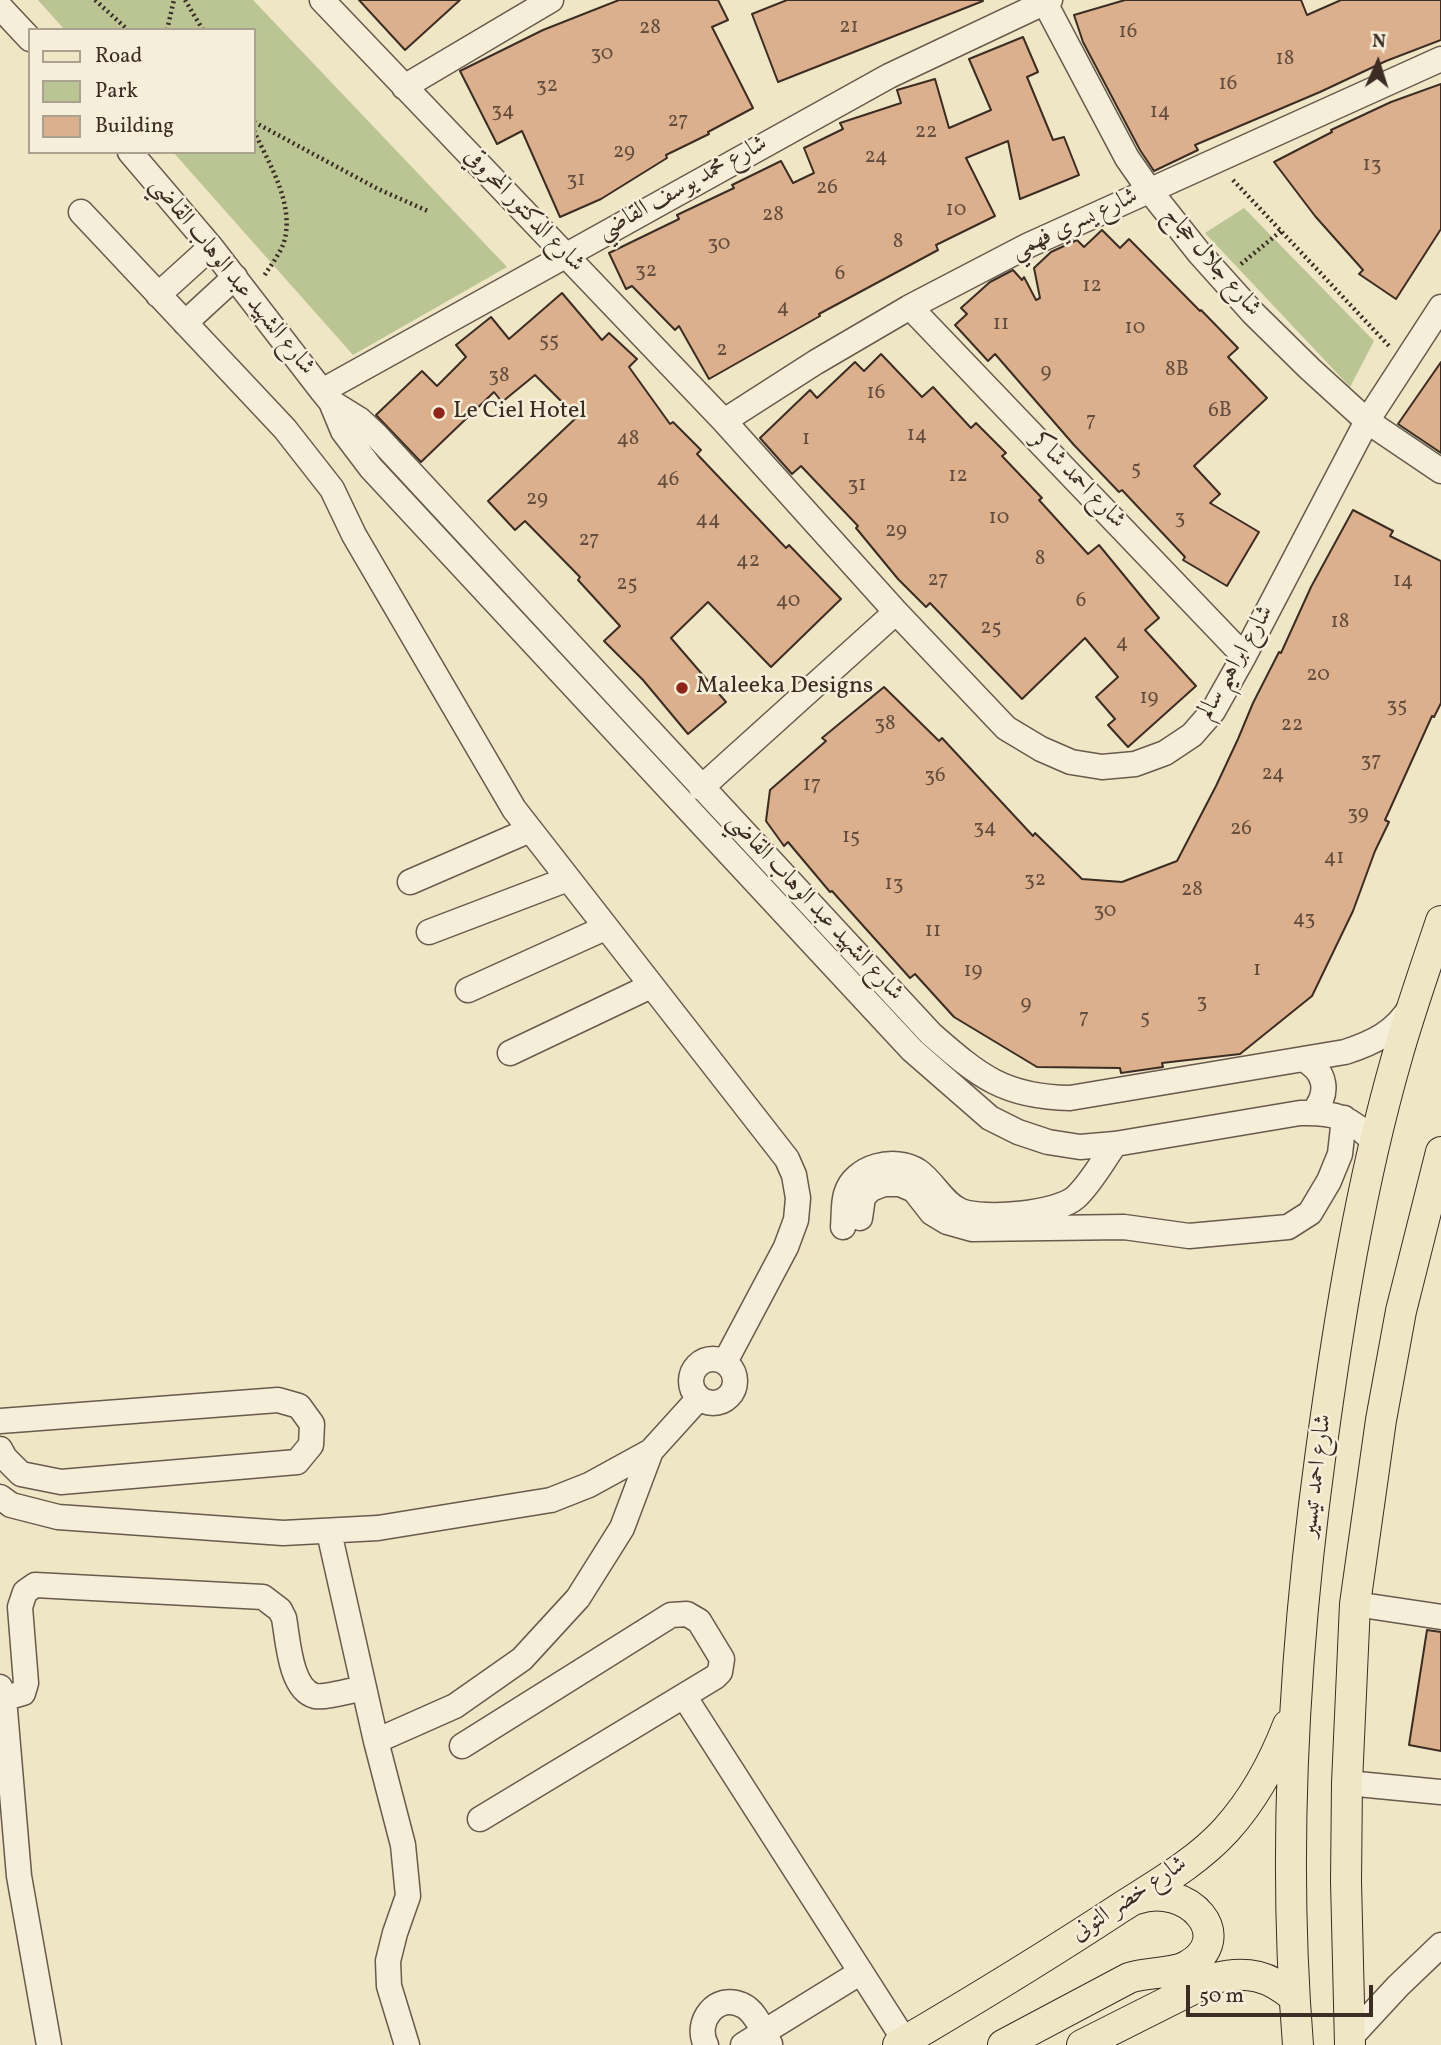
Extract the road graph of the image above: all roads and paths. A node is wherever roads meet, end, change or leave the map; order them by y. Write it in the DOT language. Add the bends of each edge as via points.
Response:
graph roads {
  1 [pos="95,0"];
  2 [pos="174,0"];
  3 [pos="185,0"];
  4 [pos="322,0"];
  5 [pos="551,0"];
  6 [pos="1047,1"];
  7 [pos="0,7"];
  8 [pos="126,28"];
  9 [pos="167,28"];
  10 [pos="202,28"];
  11 [pos="28,37"];
  12 [pos="1441,59"];
  13 [pos="404,87"];
  14 [pos="256,123"];
  15 [pos="256,136"];
  16 [pos="132,154"];
  17 [pos="1216,161"];
  18 [pos="1150,191"];
  19 [pos="81,212"];
  20 [pos="430,212"];
  21 [pos="1281,231"];
  22 [pos="211,247"];
  23 [pos="565,255"];
  24 [pos="235,277"];
  25 [pos="1222,279"];
  26 [pos="158,295"];
  27 [pos="251,298"];
  28 [pos="910,307"];
  29 [pos="1441,307"];
  30 [pos="185,323"];
  31 [pos="1405,363"];
  32 [pos="327,397"];
  33 [pos="724,421"];
  34 [pos="1367,421"];
  35 [pos="1441,471"];
  36 [pos="896,612"];
  37 [pos="1244,656"];
  38 [pos="701,788"];
  39 [pos="530,830"];
  40 [pos="568,879"];
  41 [pos="410,882"];
  42 [pos="1441,921"];
  43 [pos="606,928"];
  44 [pos="429,932"];
  45 [pos="651,986"];
  46 [pos="468,990"];
  47 [pos="1415,998"];
  48 [pos="510,1053"];
  49 [pos="1304,1059"];
  50 [pos="1313,1112"];
  51 [pos="1344,1118"];
  52 [pos="1115,1144"];
  53 [pos="1375,1144"];
  54 [pos="1441,1152"];
  55 [pos="0,1421"];
  56 [pos="0,1449"];
  57 [pos="651,1451"];
  58 [pos="4,1505"];
  59 [pos="329,1532"];
  60 [pos="1355,1604"];
  61 [pos="1441,1617"];
  62 [pos="364,1688"];
  63 [pos="1,1693"];
  64 [pos="1296,1695"];
  65 [pos="684,1696"];
  66 [pos="376,1741"];
  67 [pos="462,1745"];
  68 [pos="1347,1783"];
  69 [pos="1441,1792"];
  70 [pos="480,1819"];
  71 [pos="1132,1901"];
  72 [pos="1441,1945"];
  73 [pos="1203,1950"];
  74 [pos="861,1972"];
  75 [pos="1215,1978"];
  76 [pos="1294,1997"];
  77 [pos="759,2041"];
  78 [pos="1350,2042"];
  79 [pos="902,2043"];
  80 [pos="49,2045"];
  81 [pos="407,2045"];
  82 [pos="706,2045"];
  83 [pos="1003,2045"];
  84 [pos="1083,2045"];
  85 [pos="1298,2045"];
  1 -- 8 [label="path"];
  2 -- 9 [label="path"];
  3 -- 10 [label="path"];
  4 -- 13 [label="street, شارع الدكتور المحروقي"];
  5 -- 13 [label="street"];
  6 -- 18 [label="street, شارع جلال حجاج" via="1103,117"];
  6 -- 23 [label="street, شارع محمد يوسف القاضي" via="889,76"];
  7 -- 11 [label="street"];
  12 -- 17 [label="street, شارع يسري فهمي"];
  13 -- 23 [label="street, شارع الدكتور المحروقي"];
  14 -- 20 [label="path"];
  15 -- 27 [label="path" via="284,200 286,229 283,244"];
  16 -- 22 [label="street, شارع الشهيد عبد الوهاب القاضي"];
  17 -- 18 [label="street, شارع يسري فهمي"];
  17 -- 21 [label="path"];
  18 -- 25 [label="street, شارع جلال حجاج"];
  18 -- 28 [label="street, شارع يسري فهمي" via="1029,245"];
  19 -- 26 [label="street"];
  21 -- 25 [label="path"];
  21 -- 31 [label="path"];
  22 -- 24 [label="street, شارع الشهيد عبد الوهاب القاضي"];
  22 -- 26 [label="street"];
  23 -- 32 [label="street, شارع محمد يوسف القاضي"];
  23 -- 33 [label="street, شارع الدكتور المحروقي"];
  24 -- 27 [label="street, شارع الشهيد عبد الوهاب القاضي"];
  24 -- 30 [label="street"];
  25 -- 34 [label="street, شارع جلال حجاج"];
  26 -- 30 [label="street"];
  27 -- 32 [label="street, شارع الشهيد عبد الوهاب القاضي"];
  28 -- 33 [label="street, شارع يسري فهمي"];
  28 -- 37 [label="street, شارع احمد شاكر"];
  29 -- 31 [label="street, شارع ابراهيم سالم"];
  30 -- 39 [label="street" via="285,429 332,489 361,547"];
  31 -- 34 [label="street, شارع ابراهيم سالم"];
  32 -- 38 [label="street, شارع الشهيد عبد الوهاب القاضي" via="375,434"];
  32 -- 52 [label="street, شارع الشهيد عبد الوهاب القاضي" via="343,431 371,468 912,1050 990,1118 1018,1132 1080,1147"];
  33 -- 36 [label="street, شارع ابراهيم سالم"];
  34 -- 35 [label="street, شارع جلال حجاج"];
  34 -- 37 [label="street, شارع ابراهيم سالم"];
  36 -- 37 [label="street, شارع ابراهيم سالم" via="1006,728 1071,762 1102,767 1155,757 1192,735 1213,711"];
  36 -- 38 [label="street"];
  38 -- 49 [label="street, شارع الشهيد عبد الوهاب القاضي" via="931,1034 969,1068 1002,1087 1070,1098"];
  39 -- 40 [label="street"];
  39 -- 41 [label="street"];
  40 -- 43 [label="street"];
  40 -- 44 [label="street"];
  42 -- 47 [label="main road, شارع احمد تيسير"];
  43 -- 45 [label="street"];
  43 -- 46 [label="street"];
  45 -- 48 [label="street"];
  45 -- 57 [label="street" via="787,1159 798,1198 786,1247 725,1362 734,1374 733,1390 714,1403 699,1398"];
  47 -- 49 [label="street, شارع الشهيد عبد الوهاب القاضي" via="1404,1018 1368,1044"];
  47 -- 53 [label="main road, شارع احمد تيسير"];
  49 -- 50 [label="street" via="1318,1070 1324,1088"];
  50 -- 51 [label="street, شارع الشهيد عبد الوهاب القاضي"];
  50 -- 52 [label="street, شارع الشهيد عبد الوهاب القاضي"];
  51 -- 52 [label="street" via="1340,1154 1329,1181 1310,1213 1288,1227 1189,1236 1124,1227 972,1229 932,1213 914,1190 900,1184 871,1189 851,1222 846,1194 855,1179 876,1166 897,1163 918,1171 960,1211 1024,1213 1061,1206 1077,1196"];
  51 -- 53 [label="street, شارع الشهيد عبد الوهاب القاضي" via="1364,1130"];
  53 -- 64 [label="main road, شارع احمد تيسير" via="1331,1383"];
  54 -- 60 [label="main road" via="1398,1324"];
  55 -- 56 [label="street" via="278,1400 299,1406 312,1424 311,1445 297,1462 75,1481 21,1474"];
  57 -- 59 [label="street" via="551,1500"];
  57 -- 66 [label="street" via="615,1540 578,1598 522,1658 455,1706"];
  58 -- 59 [label="street" via="58,1517 283,1533"];
  59 -- 62 [label="street"];
  60 -- 61 [label="street"];
  60 -- 68 [label="main road"];
  62 -- 63 [label="street" via="317,1696 305,1690 297,1682 284,1618 263,1597 35,1585 25,1592 20,1607 23,1693"];
  62 -- 66 [label="street"];
  63 -- 80 [label="street" via="19,1876"];
  64 -- 71 [label="main road, شارع خضر التونى" via="1276,1755 1243,1810 1197,1856"];
  64 -- 76 [label="main road, شارع احمد تيسير" via="1290,1880"];
  65 -- 67 [label="street" via="715,1677 722,1660 699,1621 679,1613"];
  65 -- 70 [label="street"];
  65 -- 74 [label="street"];
  66 -- 81 [label="street" via="403,1845 408,1896 388,1961 389,1986"];
  68 -- 69 [label="street"];
  68 -- 78 [label="main road"];
  71 -- 73 [label="main road" via="1160,1895 1188,1903 1200,1912 1209,1933"];
  71 -- 79 [label="main road, شارع خضر التونى"];
  72 -- 78 [label="street"];
  73 -- 75 [label="main road"];
  73 -- 83 [label="main road" via="1190,1965 1129,1978"];
  74 -- 77 [label="street"];
  74 -- 79 [label="street"];
  75 -- 76 [label="main road" via="1251,1974 1282,1986"];
  75 -- 84 [label="main road"];
  76 -- 85 [label="main road, شارع احمد تيسير"];
  77 -- 82 [label="street" via="750,2011 730,2003 719,2004 704,2020 701,2031"];
}
